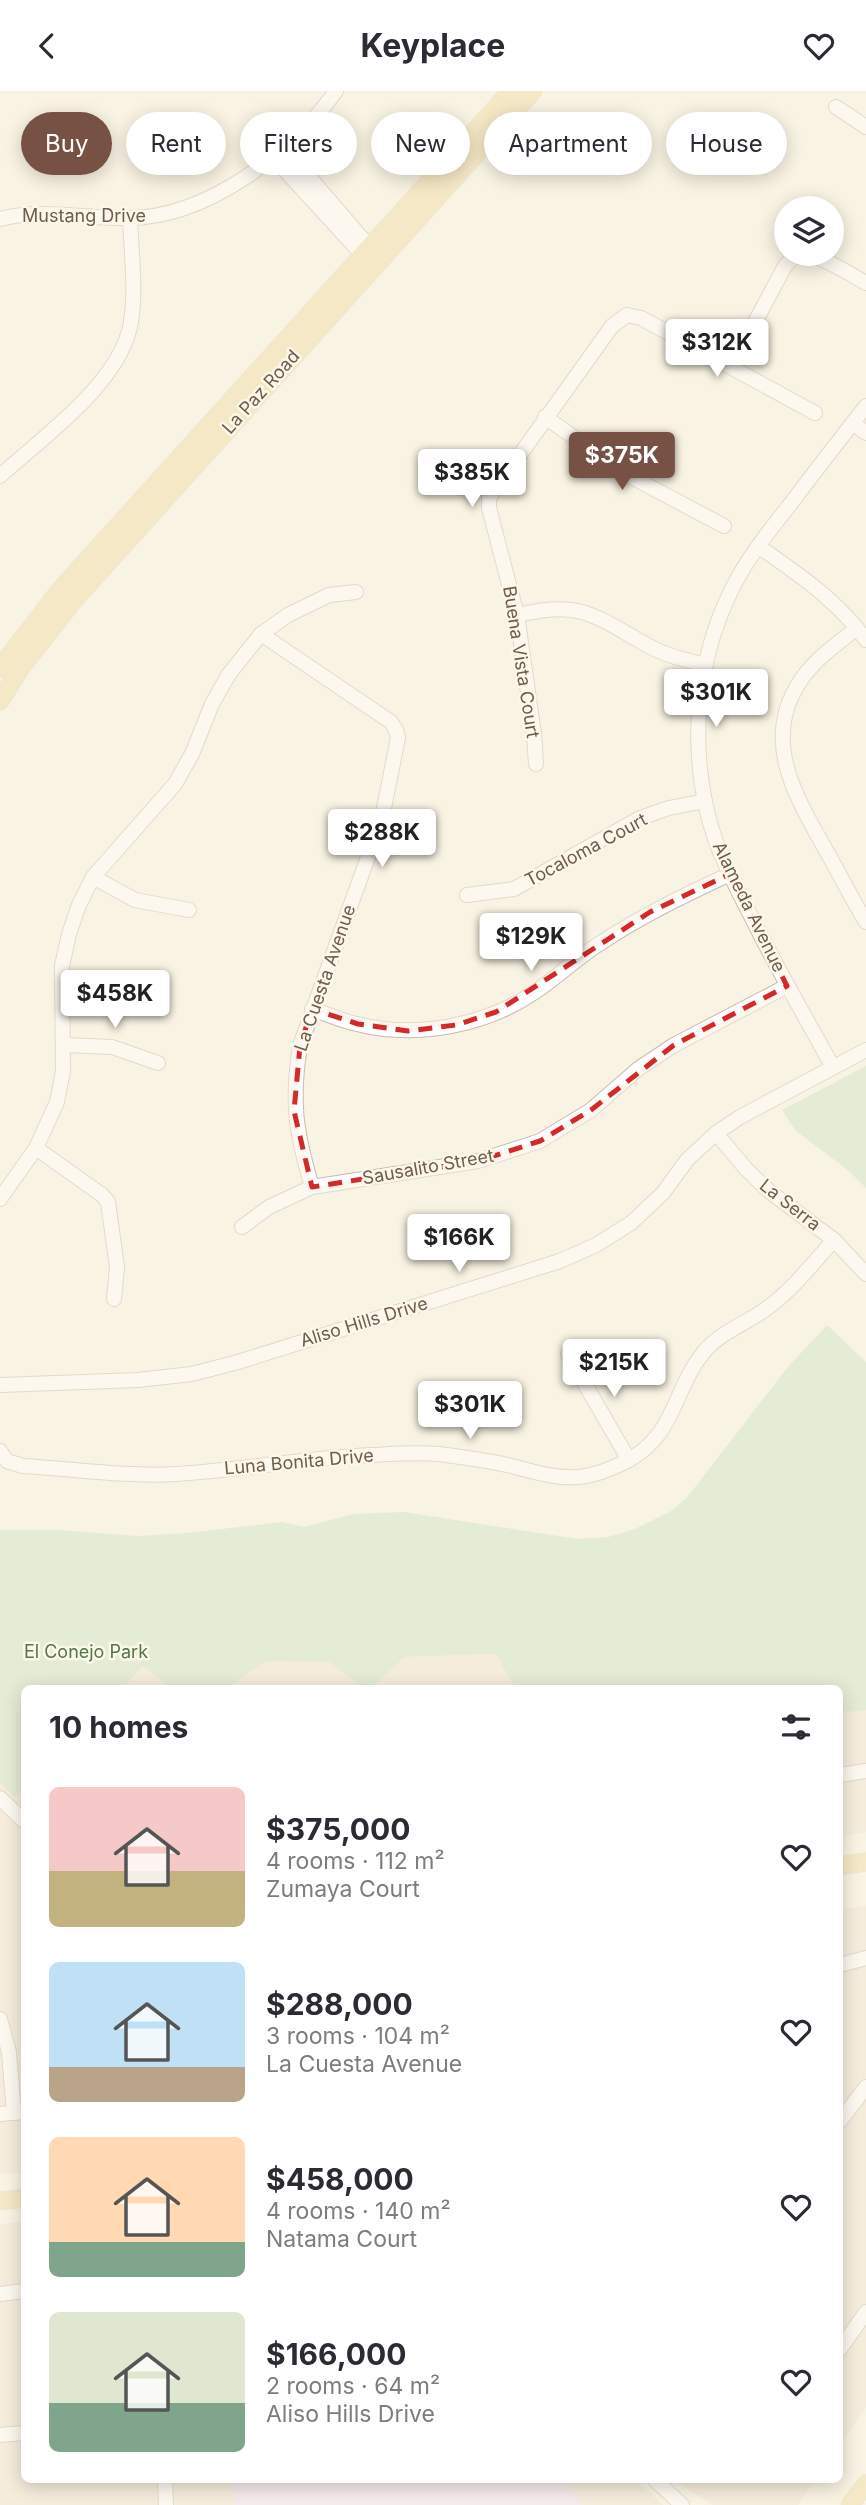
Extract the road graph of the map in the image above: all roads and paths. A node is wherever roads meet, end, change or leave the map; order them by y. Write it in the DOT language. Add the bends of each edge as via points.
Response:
graph roads {
  1 [pos="336,91"];
  2 [pos="511,91"];
  3 [pos="533,91"];
  4 [pos="836,107"];
  5 [pos="319,112"];
  6 [pos="866,127"];
  7 [pos="247,175"];
  8 [pos="306,175"];
  9 [pos="130,218"];
  10 [pos="0,219"];
  11 [pos="372,257"];
  12 [pos="866,283"];
  13 [pos="731,367"];
  14 [pos="866,406"];
  15 [pos="815,414"];
  16 [pos="545,417"];
  17 [pos="853,423"];
  18 [pos="866,433"];
  19 [pos="0,476"];
  20 [pos="724,526"];
  21 [pos="758,546"];
  22 [pos="356,592"];
  23 [pos="517,615"];
  24 [pos="261,634"];
  25 [pos="862,634"];
  26 [pos="706,665"];
  27 [pos="0,668"];
  28 [pos="0,702"];
  29 [pos="536,764"];
  30 [pos="705,801"];
  31 [pos="730,874"];
  32 [pos="93,877"];
  33 [pos="467,895"];
  34 [pos="189,910"];
  35 [pos="866,922"];
  36 [pos="787,986"];
  37 [pos="312,1009"];
  38 [pos="64,1045"];
  39 [pos="866,1050"];
  40 [pos="158,1063"];
  41 [pos="833,1067"];
  42 [pos="716,1133"];
  43 [pos="36,1148"];
  44 [pos="312,1187"];
  45 [pos="0,1199"];
  46 [pos="242,1227"];
  47 [pos="834,1240"];
  48 [pos="866,1274"];
  49 [pos="114,1299"];
  50 [pos="568,1355"];
  51 [pos="0,1385"];
  52 [pos="0,1451"];
  53 [pos="629,1460"];
  54 [pos="866,1771"];
  55 [pos="843,1775"];
  56 [pos="0,1798"];
  57 [pos="21,1818"];
  58 [pos="866,1862"];
  59 [pos="843,1866"];
  60 [pos="866,1958"];
  61 [pos="843,1964"];
  62 [pos="0,2019"];
  63 [pos="866,2087"];
  64 [pos="13,2113"];
  65 [pos="843,2117"];
  66 [pos="21,2198"];
  67 [pos="0,2200"];
  68 [pos="21,2291"];
  69 [pos="0,2294"];
  70 [pos="866,2312"];
  71 [pos="843,2345"];
  72 [pos="21,2433"];
  73 [pos="0,2435"];
  74 [pos="165,2483"];
  75 [pos="664,2483"];
  76 [pos="866,2484"];
  77 [pos="166,2505"];
  78 [pos="682,2505"];
  79 [pos="850,2505"];
  1 -- 5 [label="street, Mustang Drive"];
  2 -- 11 [label="main road, La Paz Road"];
  3 -- 11 [label="main road, La Paz Road"];
  4 -- 6 [label="street"];
  7 -- 9 [label="street, Mustang Drive" via="186,208"];
  8 -- 11 [label="street"];
  9 -- 10 [label="street, Mustang Drive" via="29,214"];
  9 -- 19 [label="street" via="130,327 117,358 96,389"];
  11 -- 27 [label="main road, La Paz Road" via="60,590"];
  11 -- 28 [label="main road, La Paz Road" via="75,599"];
  12 -- 13 [label="street" via="816,257 792,258"];
  13 -- 15 [label="street"];
  13 -- 16 [label="street, Buena Vista Court" via="641,318 627,315 612,326"];
  14 -- 17 [label="street, Alameda Avenue"];
  16 -- 20 [label="street" via="626,474"];
  16 -- 23 [label="street, Buena Vista Court" via="489,498"];
  17 -- 18 [label="street"];
  17 -- 21 [label="street, Alameda Avenue"];
  21 -- 25 [label="street" via="822,591"];
  21 -- 26 [label="street, Alameda Avenue" via="732,589"];
  22 -- 24 [label="street" via="329,595"];
  23 -- 26 [label="street" via="548,609 580,612 656,650"];
  23 -- 29 [label="street, Buena Vista Court"];
  24 -- 32 [label="street" via="229,674 175,784"];
  24 -- 37 [label="street, La Cuesta Avenue" via="391,722 398,738 382,818"];
  25 -- 35 [label="street" via="819,659 798,683 782,742 797,799"];
  26 -- 30 [label="street, Alameda Avenue" via="698,736"];
  30 -- 31 [label="street, Alameda Avenue"];
  30 -- 33 [label="street, Tocaloma Court" via="640,818 514,889"];
  31 -- 36 [label="street, Alameda Avenue"];
  31 -- 37 [label="street" via="650,912 596,945 533,993 476,1019 408,1031 358,1024"];
  32 -- 34 [label="street" via="135,900"];
  32 -- 38 [label="street" via="79,905 62,966"];
  36 -- 41 [label="street, Alameda Avenue"];
  36 -- 44 [label="street, Sausalito Street" via="674,1045 591,1110 540,1141 478,1161"];
  37 -- 44 [label="street, La Cuesta Avenue" via="300,1046 294,1111"];
  38 -- 40 [label="street" via="112,1047"];
  38 -- 43 [label="street" via="57,1102"];
  39 -- 41 [label="street, Aliso Hills Drive"];
  41 -- 42 [label="street, Aliso Hills Drive"];
  42 -- 47 [label="street, La Serra" via="769,1191"];
  42 -- 51 [label="street, Aliso Hills Drive" via="631,1223 560,1261 192,1374"];
  43 -- 45 [label="street"];
  43 -- 49 [label="street" via="108,1202 117,1267"];
  44 -- 46 [label="street, Sausalito Street" via="269,1207"];
  47 -- 48 [label="street, La Serra"];
  47 -- 53 [label="street, Luna Bonita Drive" via="784,1294 704,1352 656,1440"];
  50 -- 53 [label="street"];
  52 -- 53 [label="street, Luna Bonita Drive" via="7,1461 23,1466 144,1474 331,1457 437,1454 579,1477"];
  54 -- 55 [label="street"];
  56 -- 57 [label="street"];
  58 -- 59 [label="main road"];
  60 -- 61 [label="street"];
  62 -- 64 [label="street" via="9,2052"];
  63 -- 65 [label="street"];
  66 -- 67 [label="main road"];
  68 -- 69 [label="street"];
  70 -- 71 [label="street"];
  72 -- 73 [label="street"];
  74 -- 77 [label="street"];
  75 -- 78 [label="street"];
  76 -- 79 [label="main road"];
}
